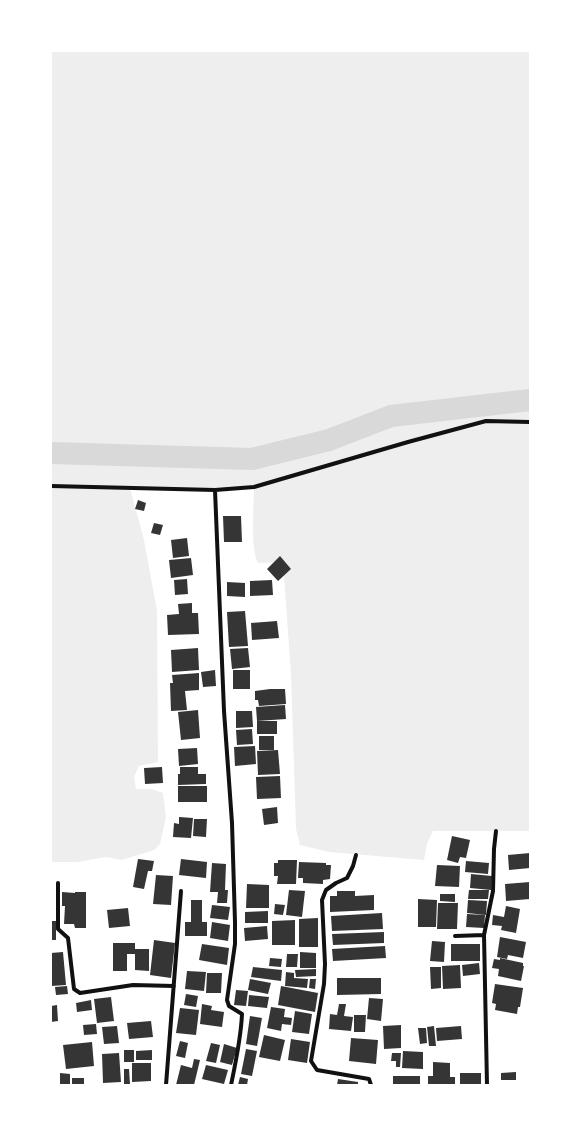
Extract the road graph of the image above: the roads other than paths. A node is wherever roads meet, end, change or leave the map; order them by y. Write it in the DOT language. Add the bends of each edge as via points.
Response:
graph roads {
  1 [pos="530,422"];
  2 [pos="51,486"];
  3 [pos="215,490"];
  4 [pos="496,831"];
  5 [pos="356,855"];
  6 [pos="58,883"];
  7 [pos="181,891"];
  8 [pos="484,935"];
  9 [pos="456,936"];
  10 [pos="174,986"];
  11 [pos="166,1085"];
  12 [pos="231,1085"];
  13 [pos="371,1085"];
  14 [pos="487,1085"];
  1 -- 3 [label="street" via="486,421 254,487"];
  2 -- 3 [label="street"];
  3 -- 12 [label="street" via="235,922 235,944 227,1000 229,1006 242,1014 242,1029"];
  4 -- 8 [label="street" via="493,891"];
  5 -- 13 [label="street" via="347,878 326,890 322,900 324,984 311,1061 317,1070 369,1079"];
  6 -- 10 [label="street" via="58,930 68,938 74,989 80,993 133,985"];
  7 -- 10 [label="street"];
  8 -- 9 [label="street"];
  8 -- 14 [label="street"];
  10 -- 11 [label="street"];
}
